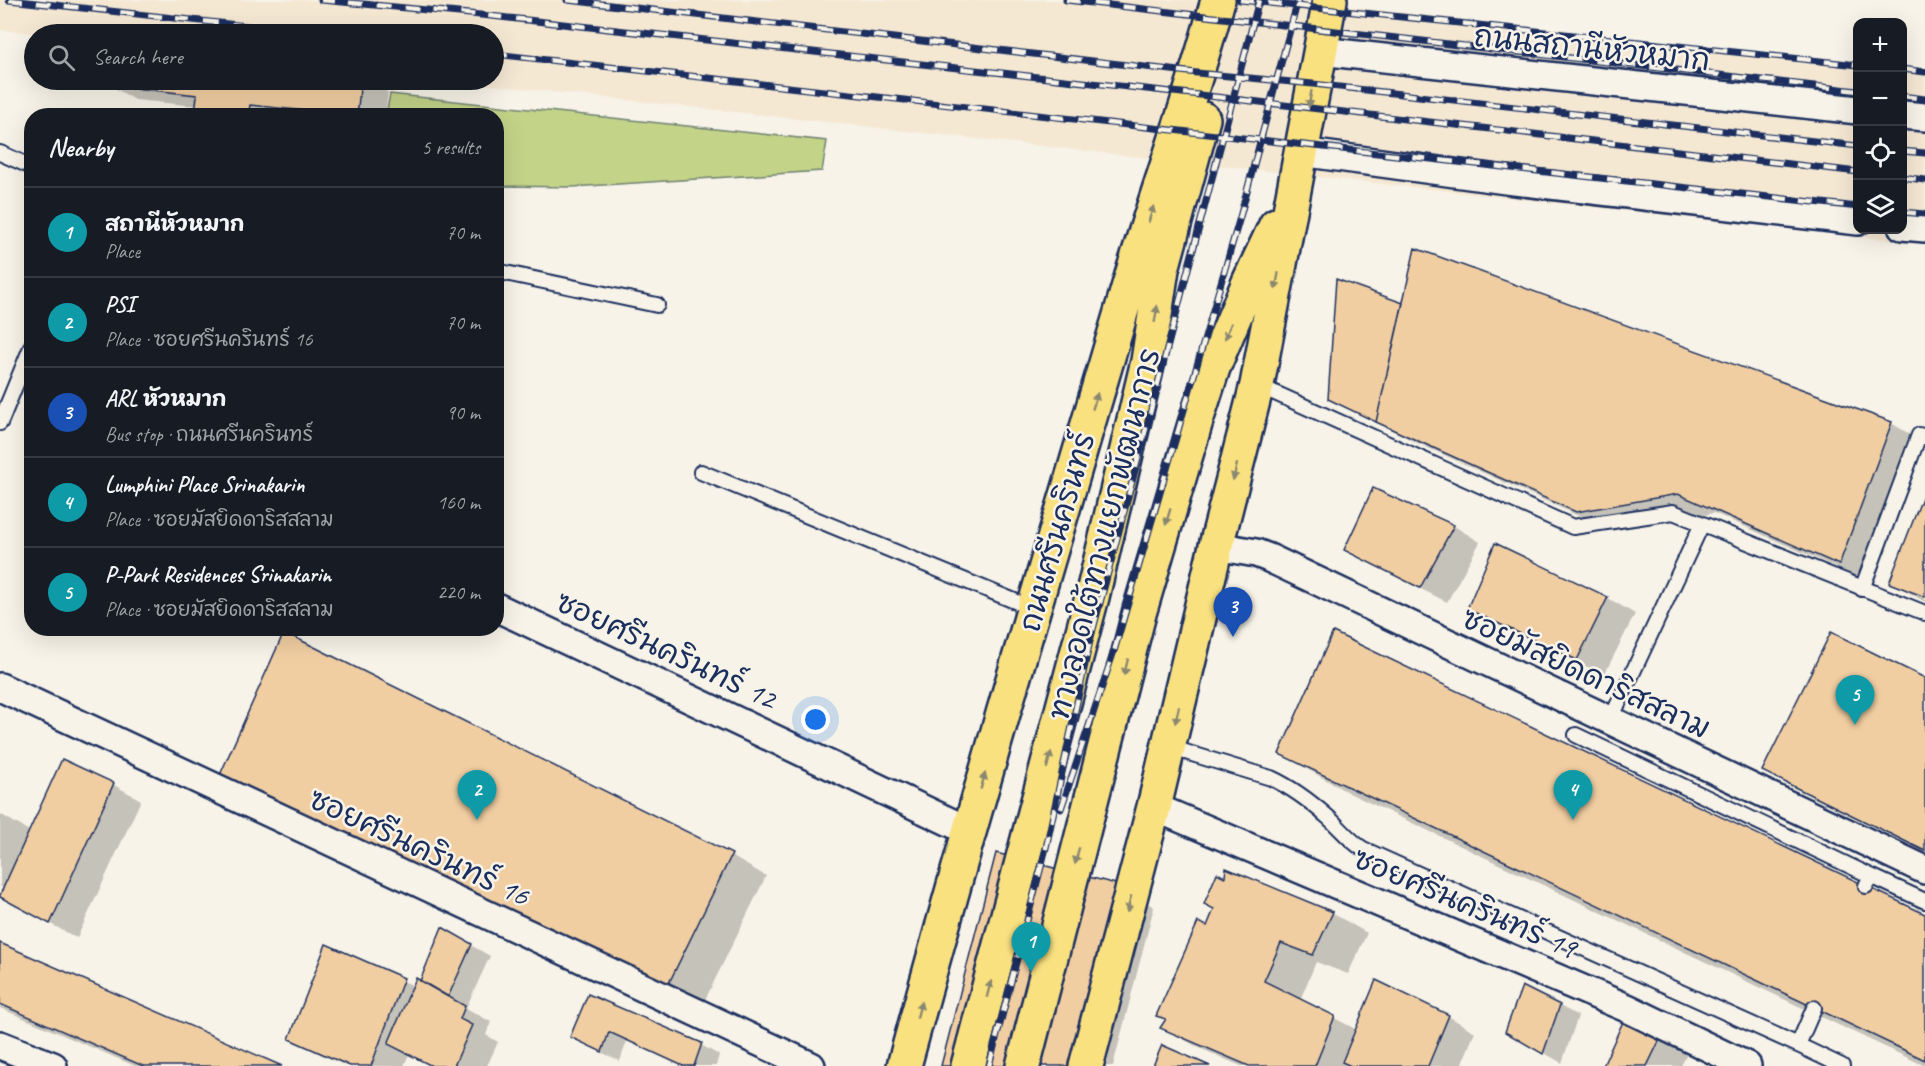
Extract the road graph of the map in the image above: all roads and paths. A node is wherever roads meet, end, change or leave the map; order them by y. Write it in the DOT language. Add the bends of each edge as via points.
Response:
graph roads {
  1 [pos="1218,0"];
  2 [pos="1235,0"];
  3 [pos="1330,0"];
  4 [pos="1320,51"];
  5 [pos="1853,110"];
  6 [pos="1907,115"];
  7 [pos="1925,117"];
  8 [pos="0,153"];
  9 [pos="24,164"];
  10 [pos="1298,168"];
  11 [pos="1853,220"];
  12 [pos="1907,226"];
  13 [pos="1925,228"];
  14 [pos="504,273"];
  15 [pos="657,305"];
  16 [pos="24,364"];
  17 [pos="1257,386"];
  18 [pos="0,423"];
  19 [pos="1925,437"];
  20 [pos="701,472"];
  21 [pos="1702,524"];
  22 [pos="1216,546"];
  23 [pos="1862,589"];
  24 [pos="1034,609"];
  25 [pos="504,611"];
  26 [pos="1925,613"];
  27 [pos="0,687"];
  28 [pos="1610,721"];
  29 [pos="1576,735"];
  30 [pos="1169,747"];
  31 [pos="1154,807"];
  32 [pos="969,831"];
  33 [pos="1925,870"];
  34 [pos="1925,901"];
  35 [pos="1814,1008"];
  36 [pos="0,1045"];
  37 [pos="1798,1045"];
  38 [pos="53,1066"];
  39 [pos="811,1066"];
  40 [pos="904,1066"];
  41 [pos="968,1066"];
  42 [pos="1023,1066"];
  43 [pos="1086,1066"];
  44 [pos="1747,1066"];
  45 [pos="1842,1066"];
  24 -- 1 [label="main road, ถนนศรีนครินทร์, one-way"];
  41 -- 2 [label="main road, ทางลอดใต้ทางแยกพัฒนาการ, one-way" via="1092,597 1148,361 1162,269"];
  3 -- 4 [label="main road"];
  4 -- 5 [label="street, ถนนสถานีหัวหมาก"];
  4 -- 10 [label="main road, one-way"];
  6 -- 7 [label="street"];
  8 -- 9 [label="lane"];
  10 -- 11 [label="street" via="1506,180"];
  10 -- 17 [label="main road, one-way"];
  10 -- 42 [label="main road, ทางลอดใต้ทางแยกพัฒนาการ, one-way" via="1213,368 1195,424 1140,610"];
  12 -- 13 [label="street"];
  14 -- 15 [label="lane"];
  16 -- 18 [label="lane"];
  17 -- 21 [label="lane" via="1573,527 1673,512"];
  17 -- 22 [label="main road, one-way"];
  19 -- 23 [label="lane" via="1919,435"];
  20 -- 24 [label="lane"];
  21 -- 23 [label="lane"];
  21 -- 28 [label="lane"];
  22 -- 28 [label="street, ซอยมัสยิดดาริสสลาม" via="1269,558"];
  22 -- 30 [label="main road, one-way"];
  23 -- 26 [label="lane"];
  32 -- 24 [label="main road, ถนนศรีนครินทร์, one-way"];
  25 -- 32 [label="street, ซอยศรีนครินทร์ 12"];
  27 -- 39 [label="street, ซอยศรีนครินทร์ 16"];
  28 -- 33 [label="street, ซอยมัสยิดดาริสสลาม"];
  29 -- 34 [label="lane" via="1868,881"];
  30 -- 31 [label="main road"];
  30 -- 37 [label="lane" via="1271,778 1316,806 1363,849"];
  31 -- 43 [label="main road, one-way"];
  31 -- 44 [label="street, ซอยศรีนครินทร์ 19" via="1627,1008"];
  40 -- 32 [label="main road, ถนนศรีนครินทร์, one-way"];
  35 -- 37 [label="lane"];
  36 -- 38 [label="street"];
  37 -- 45 [label="lane"];
}
